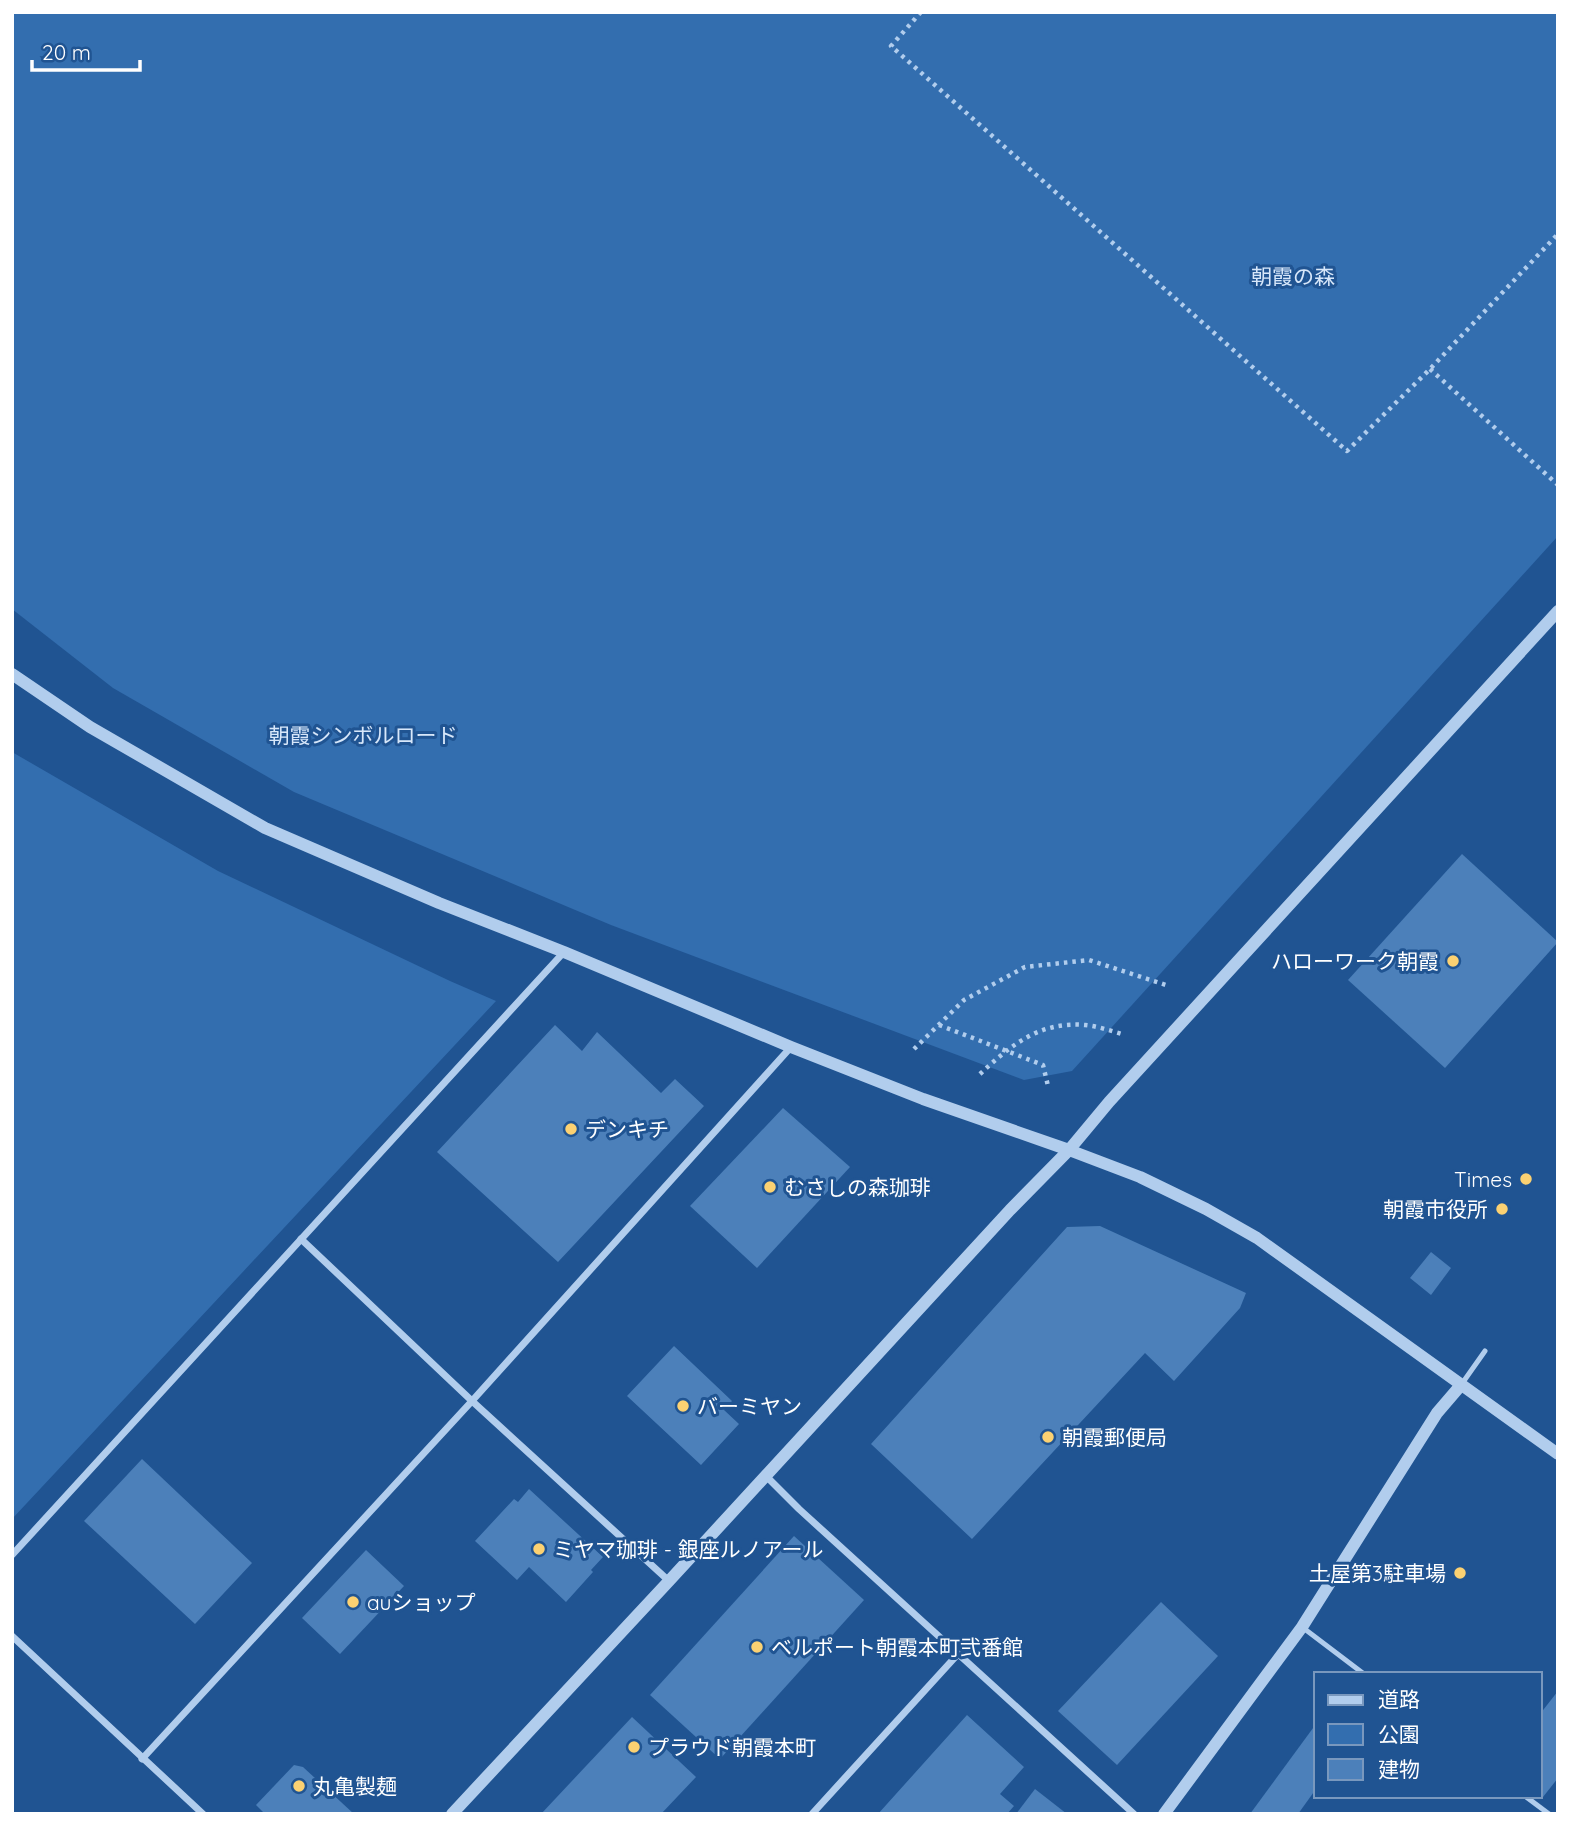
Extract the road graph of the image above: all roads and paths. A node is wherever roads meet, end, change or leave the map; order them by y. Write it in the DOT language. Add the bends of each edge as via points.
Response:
graph roads {
  1 [pos="921,12"];
  2 [pos="1558,234"];
  3 [pos="1430,369"];
  4 [pos="1558,485"];
  5 [pos="1558,611"];
  6 [pos="12,674"];
  7 [pos="564,951"];
  8 [pos="1166,985"];
  9 [pos="939,1025"];
  10 [pos="1122,1034"];
  11 [pos="791,1047"];
  12 [pos="914,1049"];
  13 [pos="1006,1051"];
  14 [pos="980,1074"];
  15 [pos="1048,1086"];
  16 [pos="1069,1150"];
  17 [pos="301,1239"];
  18 [pos="1485,1351"];
  19 [pos="1461,1385"];
  20 [pos="472,1401"];
  21 [pos="1558,1454"];
  22 [pos="766,1476"];
  23 [pos="12,1555"];
  24 [pos="669,1581"];
  25 [pos="1302,1627"];
  26 [pos="12,1636"];
  27 [pos="958,1654"];
  28 [pos="1361,1672"];
  29 [pos="142,1759"];
  30 [pos="1528,1798"];
  31 [pos="203,1814"];
  32 [pos="452,1814"];
  33 [pos="812,1814"];
  34 [pos="1134,1814"];
  35 [pos="1164,1814"];
  36 [pos="1549,1814"];
  1 -- 3 [label="path" via="891,46 1347,451"];
  2 -- 3 [label="path"];
  3 -- 4 [label="path"];
  5 -- 16 [label="street"];
  6 -- 7 [label="street" via="90,727 265,828"];
  7 -- 11 [label="street"];
  7 -- 17 [label="street"];
  8 -- 9 [label="path" via="1089,960 1025,967 964,1000"];
  9 -- 12 [label="path"];
  9 -- 13 [label="path"];
  10 -- 13 [label="path" via="1086,1025 1052,1027"];
  11 -- 16 [label="street"];
  11 -- 20 [label="street"];
  13 -- 14 [label="path"];
  13 -- 15 [label="path" via="1043,1065"];
  16 -- 19 [label="street" via="1140,1177 1257,1238"];
  16 -- 22 [label="street"];
  17 -- 20 [label="street"];
  17 -- 23 [label="street"];
  18 -- 19 [label="lane"];
  19 -- 21 [label="street"];
  19 -- 25 [label="street" via="1437,1413"];
  20 -- 24 [label="street"];
  20 -- 29 [label="street"];
  22 -- 24 [label="street"];
  22 -- 27 [label="street"];
  24 -- 32 [label="street"];
  25 -- 28 [label="lane"];
  25 -- 35 [label="street"];
  26 -- 29 [label="street"];
  27 -- 33 [label="street"];
  27 -- 34 [label="street"];
  29 -- 31 [label="street"];
  30 -- 36 [label="lane"];
}
